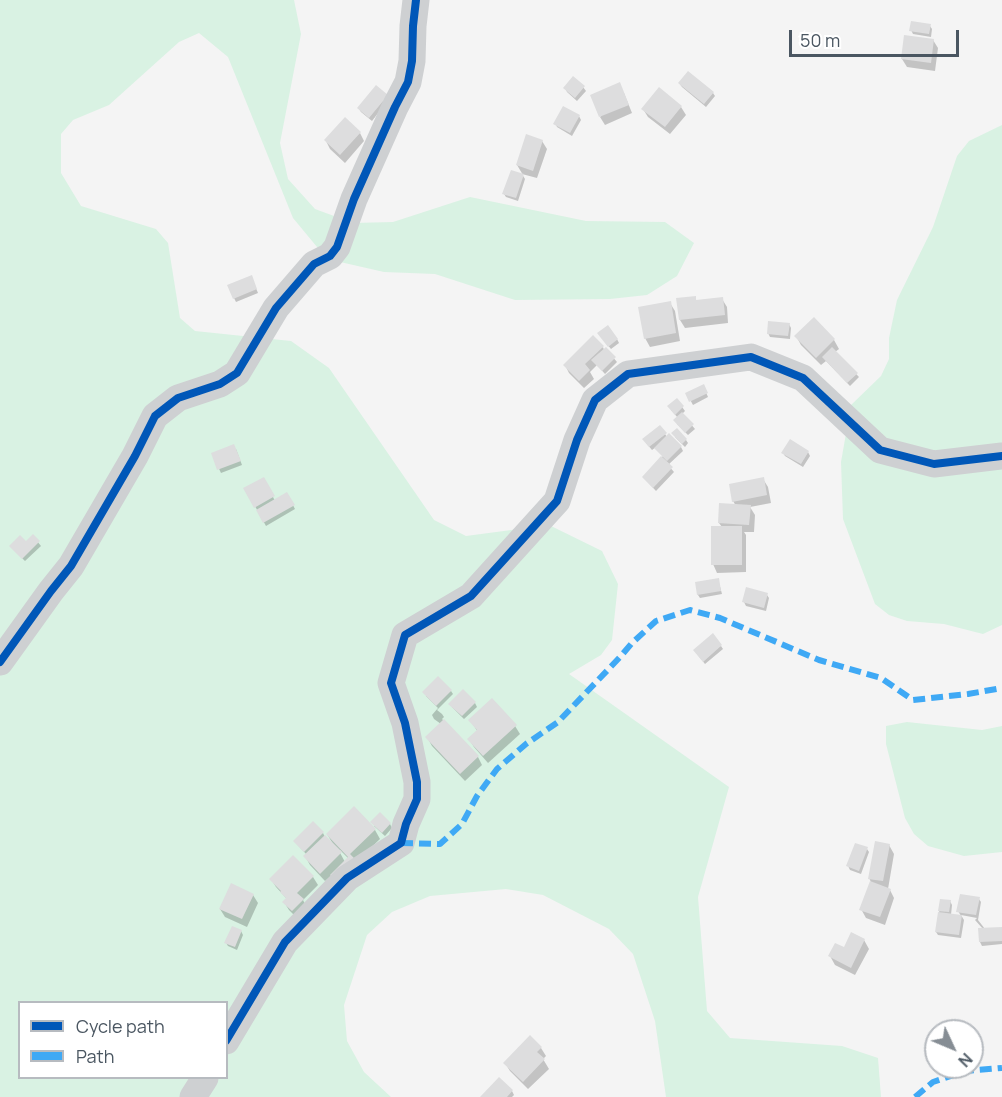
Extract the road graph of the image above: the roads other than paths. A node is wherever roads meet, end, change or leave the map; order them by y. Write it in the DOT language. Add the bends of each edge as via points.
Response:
graph roads {
  1 [pos="416,0"];
  2 [pos="1002,456"];
  3 [pos="0,662"];
  4 [pos="228,1038"];
  5 [pos="204,1079"];
  6 [pos="193,1097"];
  1 -- 3 [label="street" via="408,82 354,199 338,248 314,264 276,308 237,373 220,384 178,398 155,416 71,566"];
  2 -- 4 [label="street" via="934,464 880,450 803,378 751,357 628,374 595,400 557,501 471,596 405,635 391,683 405,723 417,800 401,843 347,878 285,942"];
  5 -- 6 [label="street"];
}
